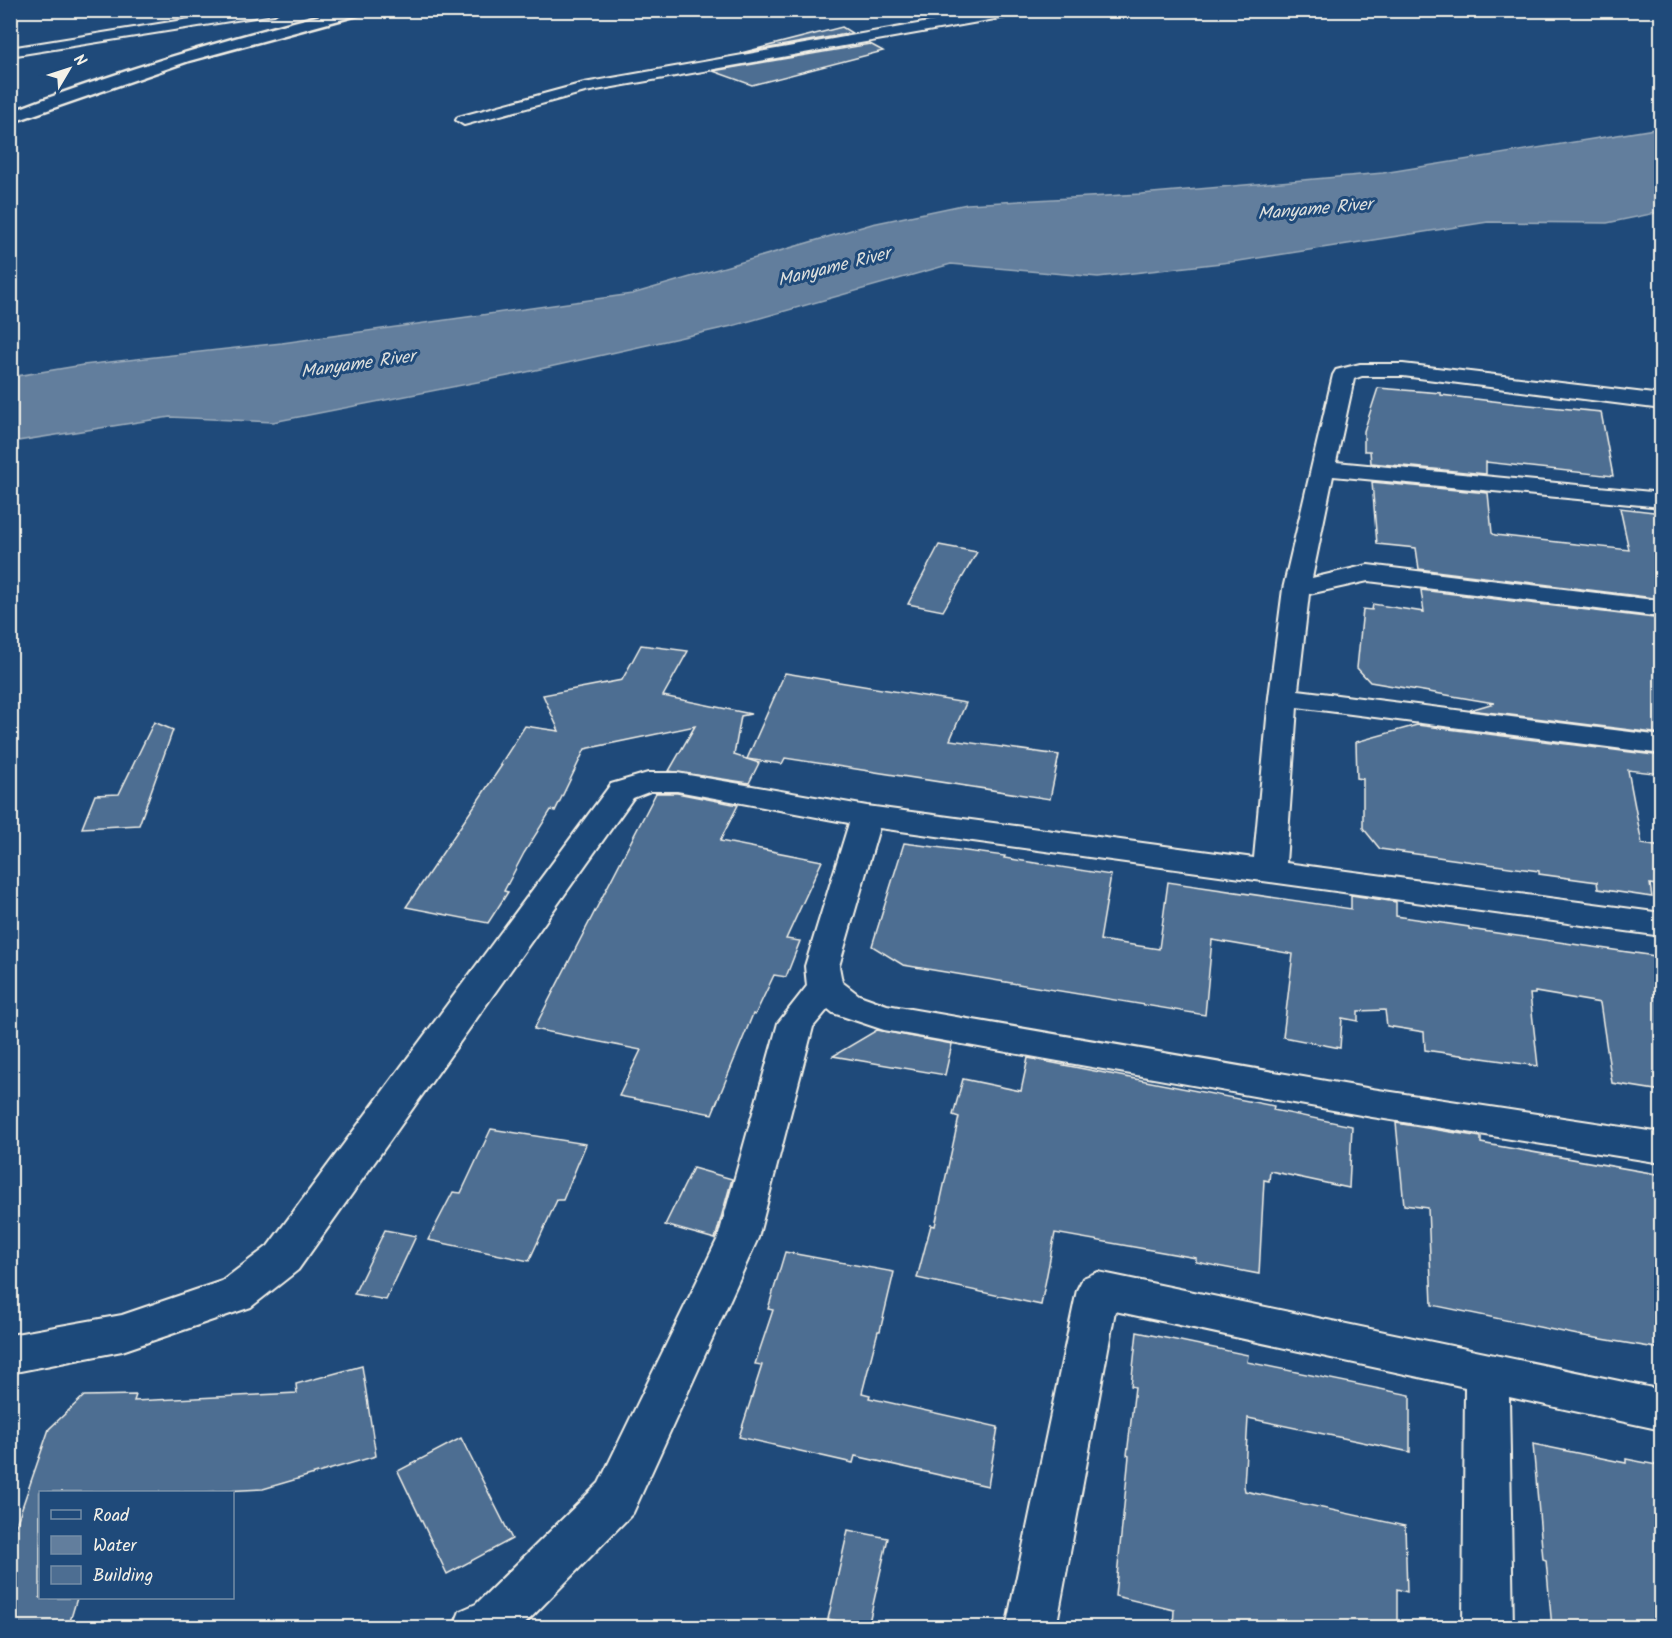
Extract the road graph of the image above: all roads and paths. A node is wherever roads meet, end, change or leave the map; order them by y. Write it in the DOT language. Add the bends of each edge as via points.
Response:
graph roads {
  1 [pos="273,10"];
  2 [pos="1023,10"];
  3 [pos="353,11"];
  4 [pos="10,52"];
  5 [pos="10,118"];
  6 [pos="464,120"];
  7 [pos="1662,402"];
  8 [pos="1325,468"];
  9 [pos="1662,500"];
  10 [pos="1296,589"];
  11 [pos="1662,609"];
  12 [pos="1283,697"];
  13 [pos="1662,745"];
  14 [pos="867,816"];
  15 [pos="1269,871"];
  16 [pos="1662,926"];
  17 [pos="825,988"];
  18 [pos="1662,1148"];
  19 [pos="10,1354"];
  20 [pos="1487,1375"];
  21 [pos="1662,1410"];
  22 [pos="478,1628"];
  23 [pos="1031,1628"];
  24 [pos="1488,1628"];
  1 -- 4 [label="street"];
  2 -- 6 [label="street" via="584,88"];
  3 -- 5 [label="main road" via="111,81"];
  7 -- 8 [label="street" via="1403,370 1359,370 1344,375"];
  8 -- 9 [label="street"];
  8 -- 10 [label="street"];
  10 -- 11 [label="street" via="1368,573"];
  10 -- 12 [label="street"];
  12 -- 13 [label="street"];
  12 -- 15 [label="street"];
  14 -- 15 [label="street"];
  14 -- 17 [label="street" via="822,966"];
  14 -- 19 [label="street" via="677,782 648,782 622,791 283,1258 236,1294 122,1333"];
  15 -- 16 [label="street"];
  17 -- 18 [label="street" via="846,1004 884,1017 1372,1103"];
  17 -- 22 [label="street" via="796,1023 738,1238 616,1498 493,1620"];
  20 -- 21 [label="street"];
  20 -- 23 [label="street" via="1098,1290"];
  20 -- 24 [label="street"];
}
